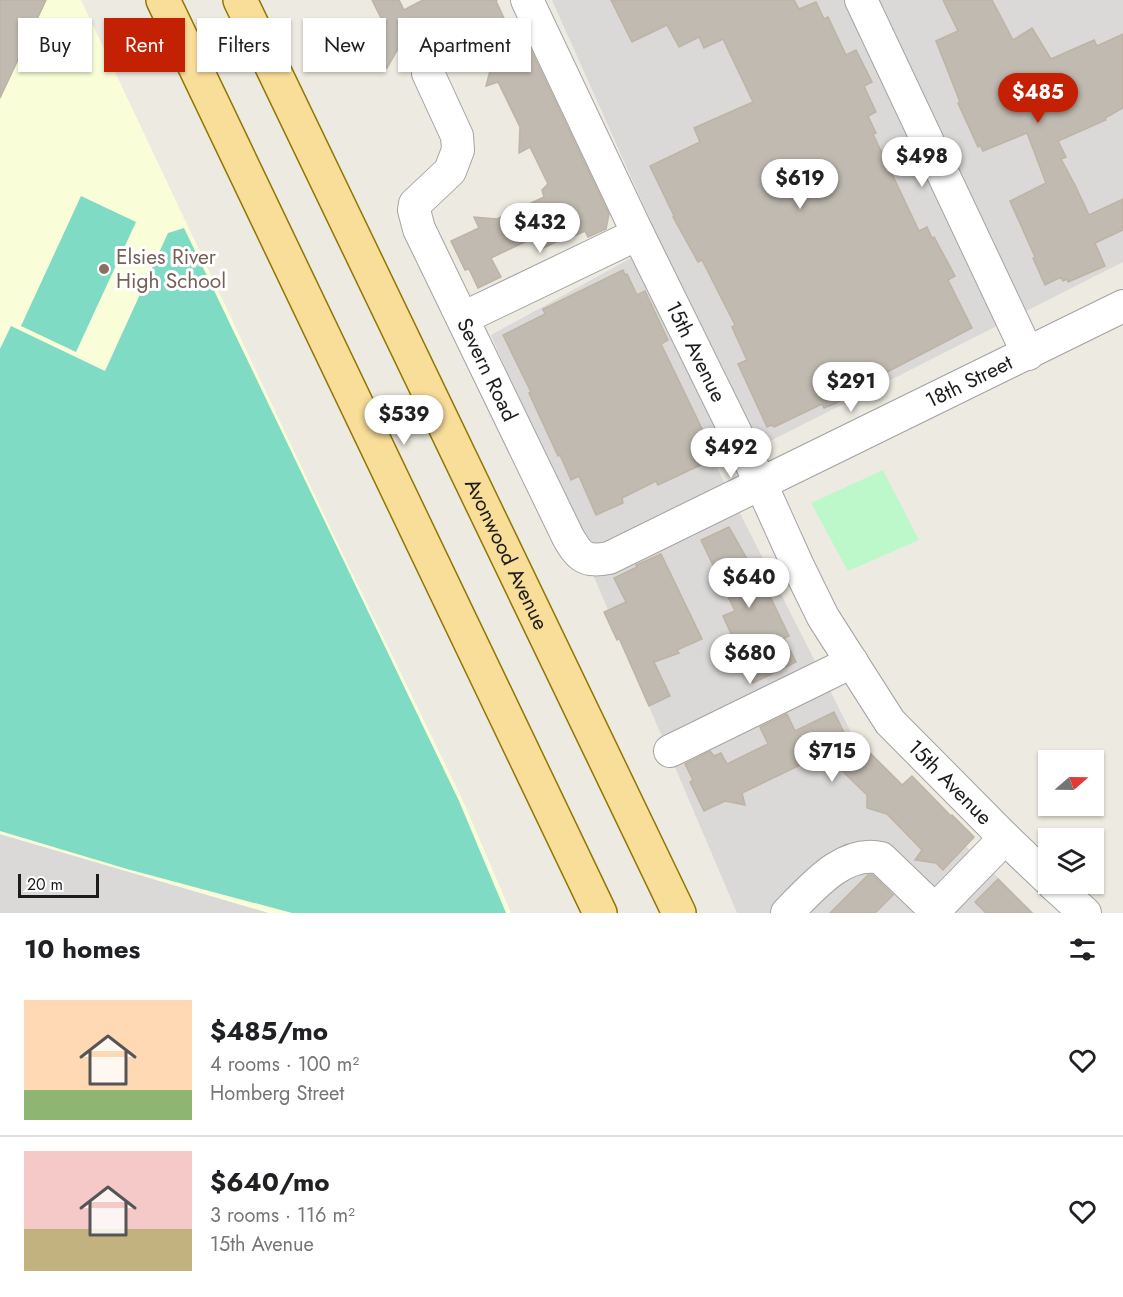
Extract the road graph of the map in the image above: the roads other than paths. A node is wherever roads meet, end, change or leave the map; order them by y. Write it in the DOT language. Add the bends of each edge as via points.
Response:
graph roads {
  1 [pos="163,0"];
  2 [pos="240,0"];
  3 [pos="527,0"];
  4 [pos="861,0"];
  5 [pos="428,74"];
  6 [pos="638,234"];
  7 [pos="1123,306"];
  8 [pos="463,318"];
  9 [pos="1028,354"];
  10 [pos="761,484"];
  11 [pos="585,559"];
  12 [pos="852,662"];
  13 [pos="670,752"];
  14 [pos="1005,838"];
  15 [pos="1038,869"];
  16 [pos="1064,894"];
  17 [pos="934,912"];
  18 [pos="600,913"];
  19 [pos="679,913"];
  20 [pos="788,913"];
  21 [pos="1085,913"];
  1 -- 18 [label="main road"];
  2 -- 19 [label="main road, Avonwood Avenue"];
  3 -- 6 [label="street, 15th Avenue"];
  4 -- 9 [label="street"];
  5 -- 8 [label="street" via="458,136 458,150 450,171 415,204 414,210 419,229"];
  6 -- 8 [label="street, Severn Road"];
  6 -- 10 [label="street, 15th Avenue"];
  7 -- 9 [label="street, 18th Street"];
  8 -- 11 [label="street, Severn Road" via="568,537"];
  9 -- 10 [label="street, 18th Street"];
  10 -- 11 [label="street, 18th Street" via="609,558"];
  10 -- 12 [label="street, 15th Avenue" via="823,617"];
  12 -- 13 [label="street"];
  12 -- 14 [label="street, 15th Avenue" via="890,722"];
  14 -- 15 [label="street, 15th Avenue"];
  14 -- 17 [label="street"];
  16 -- 21 [label="street"];
  17 -- 20 [label="street" via="880,858 871,856 849,860 832,871"];
}
